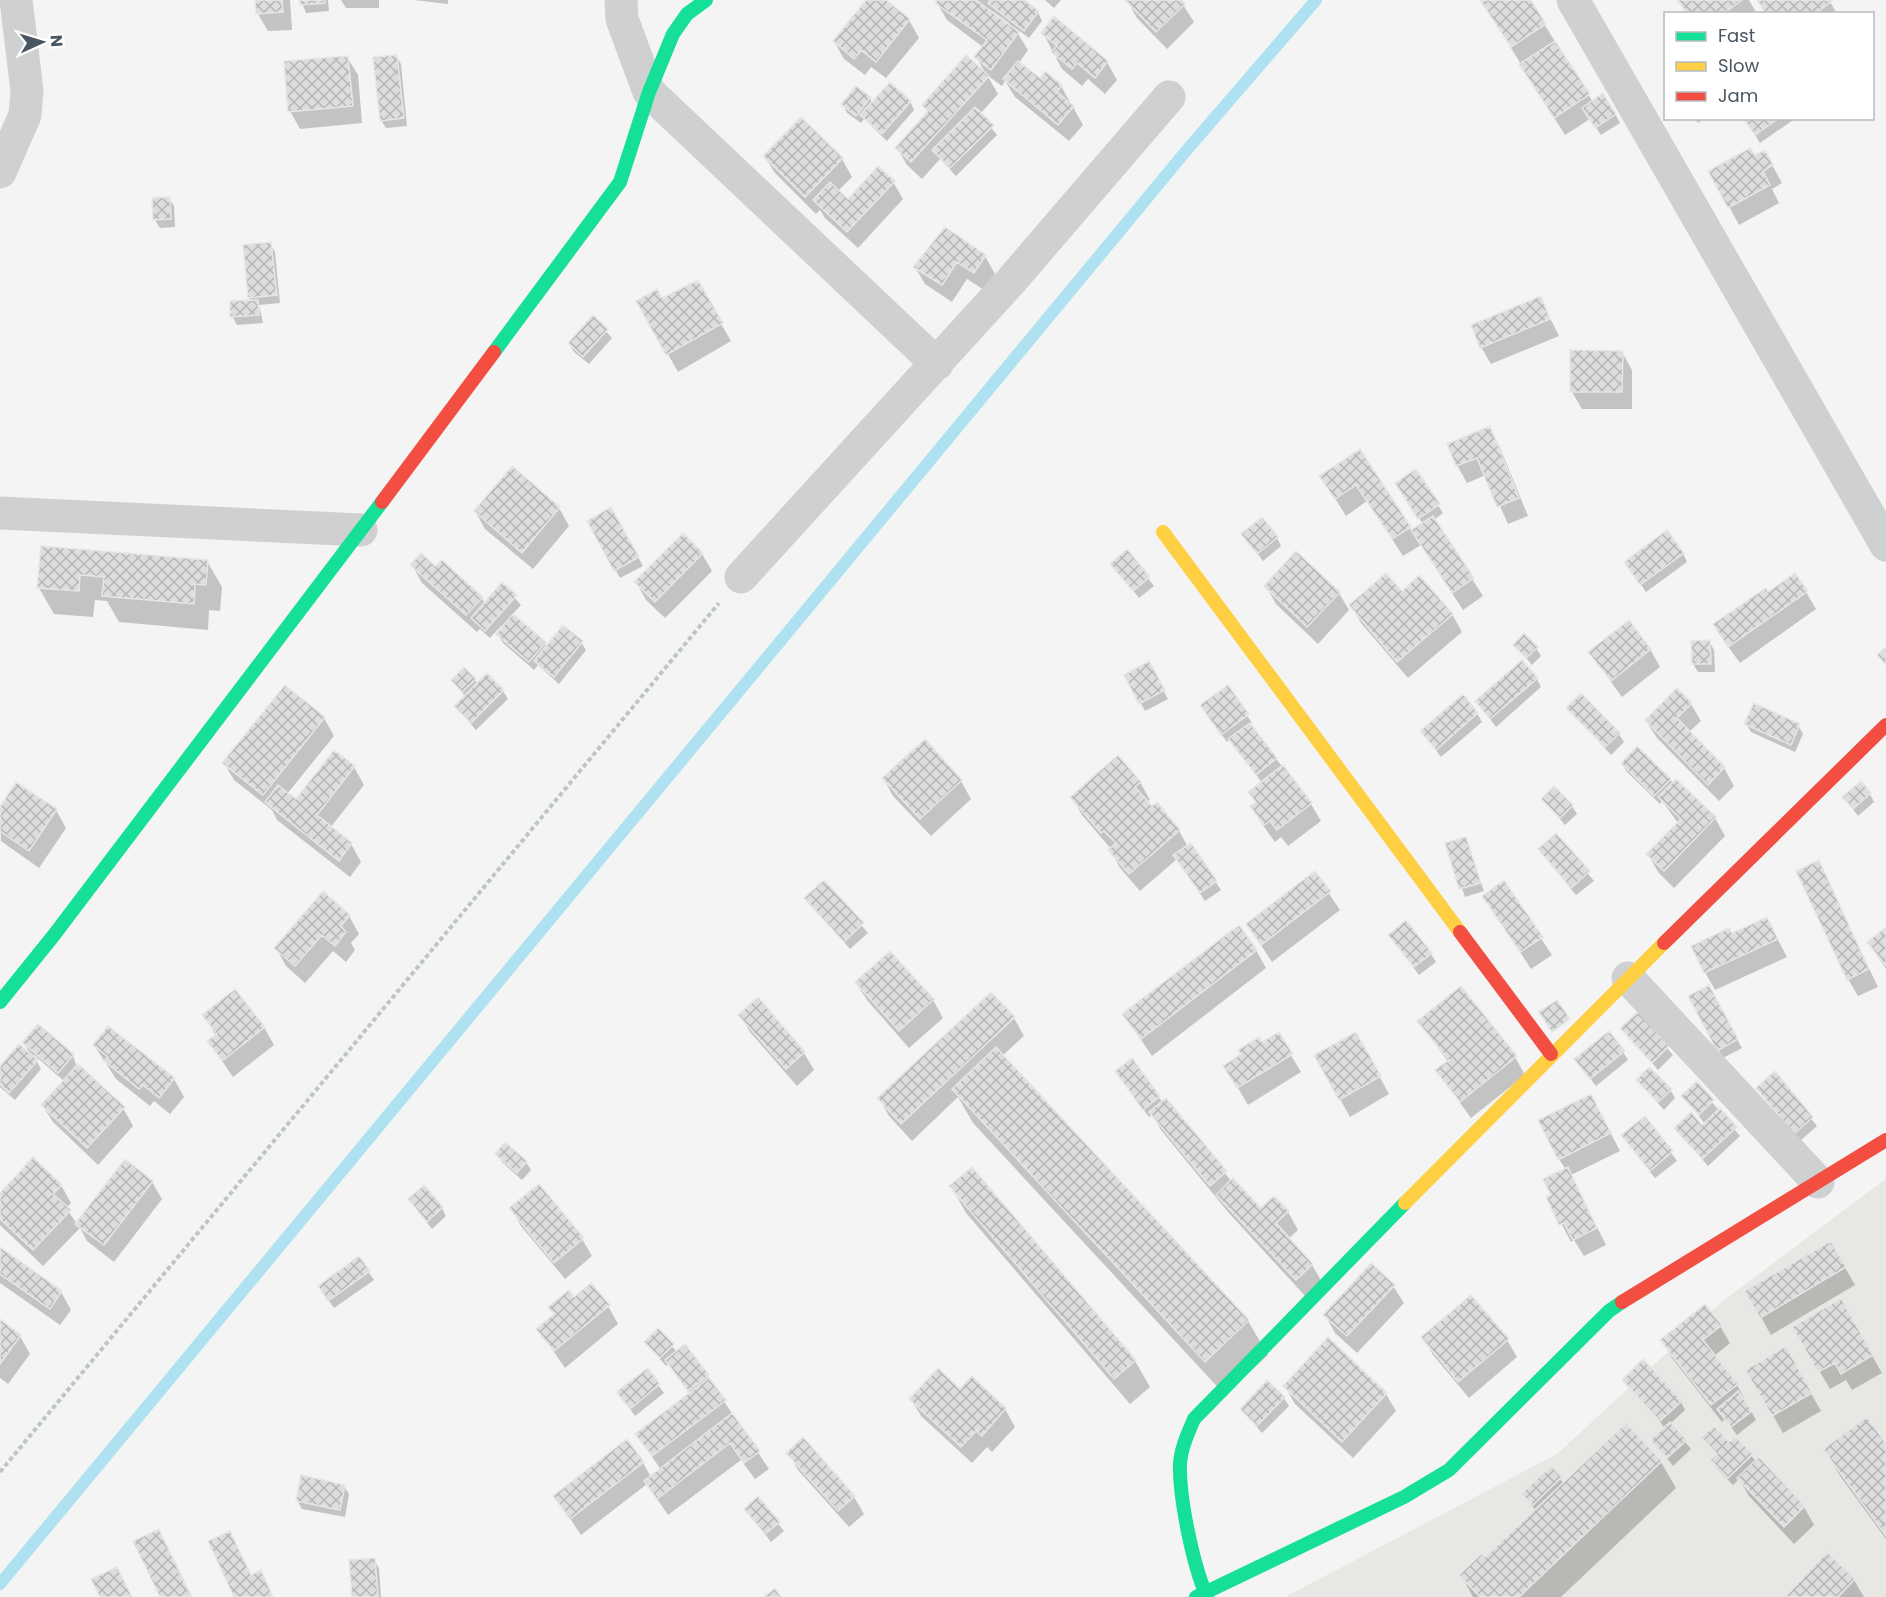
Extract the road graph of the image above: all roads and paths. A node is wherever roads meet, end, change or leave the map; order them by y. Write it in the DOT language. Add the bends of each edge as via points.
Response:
graph roads {
  1 [pos="16,0"];
  2 [pos="621,0"];
  3 [pos="706,0"];
  4 [pos="1573,0"];
  5 [pos="649,92"];
  6 [pos="1169,97"];
  7 [pos="0,172"];
  8 [pos="937,364"];
  9 [pos="0,513"];
  10 [pos="361,530"];
  11 [pos="1163,532"];
  12 [pos="1886,545"];
  13 [pos="741,577"];
  14 [pos="1886,725"];
  15 [pos="1628,978"];
  16 [pos="0,1002"];
  17 [pos="1551,1054"];
  18 [pos="1886,1140"];
  19 [pos="1818,1182"];
  20 [pos="0,1472"];
  21 [pos="1202,1595"];
  1 -- 7 [label="street" via="27,91 25,115"];
  2 -- 5 [label="street" via="624,27"];
  3 -- 5 [label="street" via="687,14 673,34"];
  4 -- 12 [label="street"];
  5 -- 8 [label="street"];
  5 -- 10 [label="street" via="620,182"];
  6 -- 8 [label="street"];
  8 -- 13 [label="street"];
  9 -- 10 [label="street"];
  10 -- 16 [label="street"];
  11 -- 17 [label="street"];
  13 -- 20 [label="path"];
  14 -- 15 [label="street"];
  15 -- 17 [label="street"];
  15 -- 19 [label="street"];
  17 -- 21 [label="street" via="1194,1419 1180,1464"];
  18 -- 19 [label="street"];
  19 -- 21 [label="street" via="1609,1311 1449,1470 1404,1497"];
}
